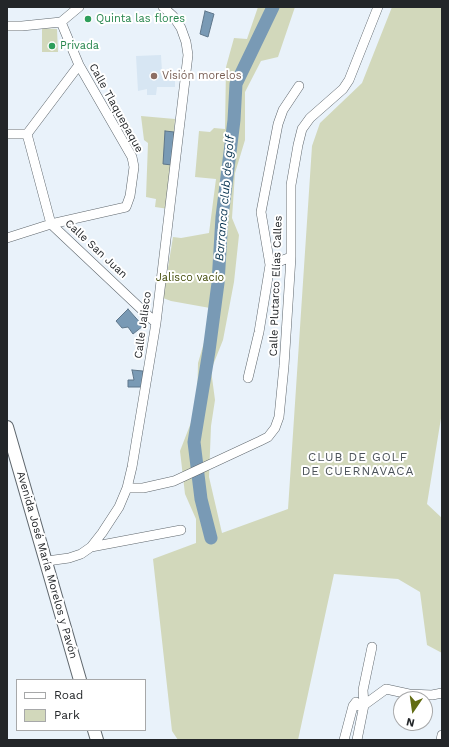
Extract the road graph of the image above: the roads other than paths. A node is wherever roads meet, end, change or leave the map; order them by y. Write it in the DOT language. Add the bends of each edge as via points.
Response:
graph roads {
  1 [pos="79,7"];
  2 [pos="163,7"];
  3 [pos="378,7"];
  4 [pos="61,22"];
  5 [pos="7,26"];
  6 [pos="79,65"];
  7 [pos="299,86"];
  8 [pos="7,134"];
  9 [pos="27,134"];
  10 [pos="51,224"];
  11 [pos="7,238"];
  12 [pos="291,257"];
  13 [pos="270,265"];
  14 [pos="156,323"];
  15 [pos="248,378"];
  16 [pos="7,427"];
  17 [pos="11,456"];
  18 [pos="127,488"];
  19 [pos="181,530"];
  20 [pos="91,547"];
  21 [pos="46,561"];
  22 [pos="372,647"];
  23 [pos="80,679"];
  24 [pos="363,690"];
  25 [pos="442,693"];
  26 [pos="364,705"];
  27 [pos="353,706"];
  28 [pos="442,735"];
  29 [pos="344,740"];
  30 [pos="357,740"];
  31 [pos="441,740"];
  1 -- 4 [label="street"];
  2 -- 14 [label="street, Calle Jalisco" via="181,28 188,55"];
  3 -- 12 [label="street, Calle Plutarco Elías Calles" via="349,80 302,129 291,185"];
  4 -- 5 [label="street"];
  4 -- 6 [label="street, Calle Tlaquepaque"];
  6 -- 9 [label="street"];
  6 -- 10 [label="street, Calle Tlaquepaque" via="132,157 134,168 130,196 126,207"];
  7 -- 13 [label="street" via="283,110 278,124 261,212"];
  8 -- 9 [label="street"];
  9 -- 10 [label="street, Calle San Juan"];
  10 -- 11 [label="street"];
  10 -- 14 [label="street, Calle San Juan"];
  12 -- 13 [label="street"];
  12 -- 18 [label="street, Calle Plutarco Elías Calles" via="284,366 279,418 275,428 268,437 174,481 143,488"];
  13 -- 15 [label="street" via="259,332"];
  14 -- 18 [label="street, Calle Jalisco"];
  16 -- 17 [label="main road, Avenida José María Morelos y Pavón"];
  17 -- 21 [label="main road, Avenida José María Morelos y Pavón"];
  18 -- 20 [label="street, Calle Jalisco" via="119,507"];
  19 -- 20 [label="street"];
  20 -- 21 [label="street, Calle Jalisco" via="70,558"];
  21 -- 23 [label="main road, Avenida José María Morelos y Pavón"];
  22 -- 24 [label="street"];
  24 -- 26 [label="street"];
  24 -- 27 [label="street"];
  25 -- 26 [label="street" via="409,694 386,689"];
  26 -- 27 [label="street"];
  26 -- 30 [label="street"];
  27 -- 29 [label="street"];
  28 -- 31 [label="street"];
}
